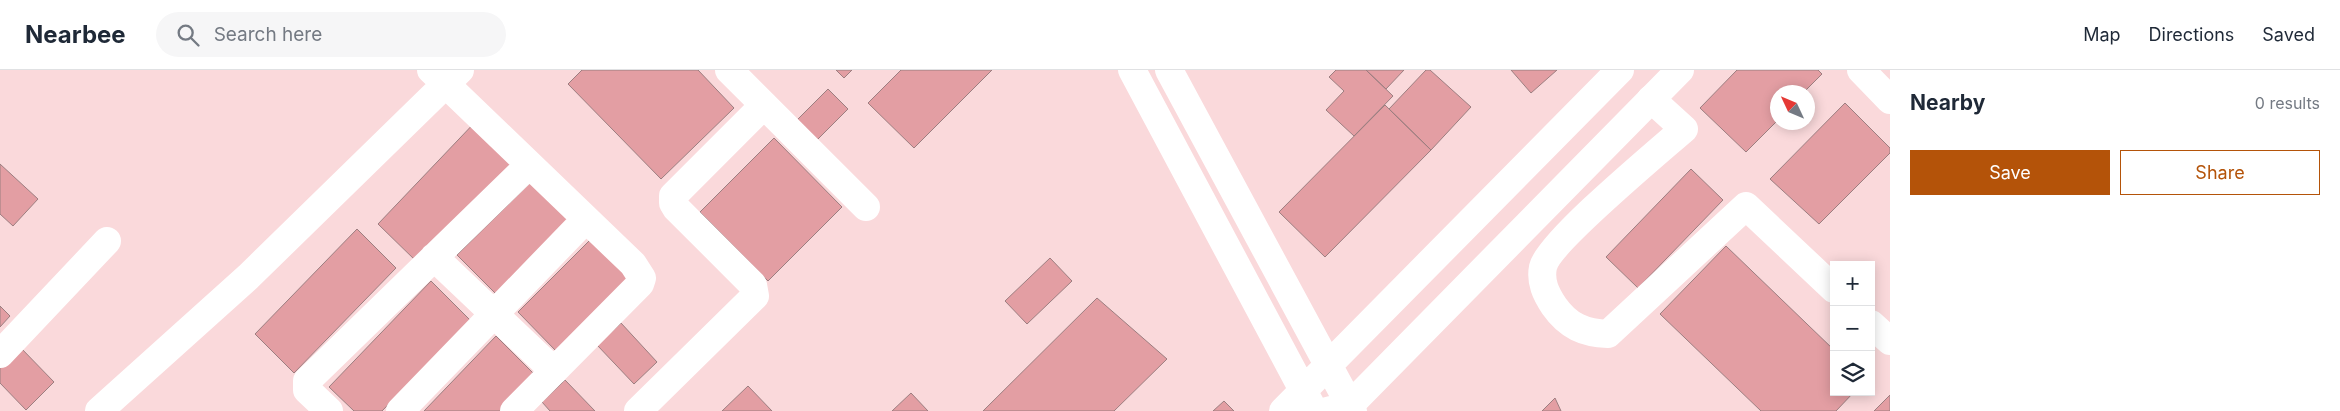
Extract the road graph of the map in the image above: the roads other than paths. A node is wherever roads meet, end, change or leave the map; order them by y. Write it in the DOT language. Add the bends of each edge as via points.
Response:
graph roads {
  1 [pos="729,70"];
  2 [pos="1132,70"];
  3 [pos="1169,70"];
  4 [pos="1620,70"];
  5 [pos="1680,70"];
  6 [pos="1862,70"];
  7 [pos="445,75"];
  8 [pos="1651,99"];
  9 [pos="1890,100"];
  10 [pos="764,104"];
  11 [pos="529,165"];
  12 [pos="866,207"];
  13 [pos="586,219"];
  14 [pos="107,241"];
  15 [pos="434,257"];
  16 [pos="1830,284"];
  17 [pos="494,315"];
  18 [pos="1875,328"];
  19 [pos="1890,341"];
  20 [pos="0,354"];
  21 [pos="1329,366"];
  22 [pos="554,371"];
  23 [pos="1309,401"];
  24 [pos="1343,409"];
  25 [pos="99,411"];
  26 [pos="329,411"];
  27 [pos="400,411"];
  28 [pos="514,411"];
  29 [pos="638,411"];
  30 [pos="1283,411"];
  1 -- 10 [label="street"];
  2 -- 23 [label="street"];
  3 -- 21 [label="street"];
  4 -- 21 [label="street"];
  5 -- 8 [label="street"];
  6 -- 9 [label="street"];
  7 -- 11 [label="street"];
  7 -- 25 [label="street" via="248,277"];
  8 -- 16 [label="street" via="1684,129 1558,242 1543,266 1544,291 1562,317 1587,333 1608,334 1746,206"];
  8 -- 24 [label="street"];
  10 -- 12 [label="street"];
  10 -- 29 [label="street" via="673,196 676,208 753,285 755,296"];
  11 -- 13 [label="street"];
  11 -- 15 [label="street"];
  13 -- 17 [label="street"];
  13 -- 22 [label="street" via="633,264 642,278 640,284"];
  14 -- 20 [label="street"];
  15 -- 17 [label="street"];
  15 -- 26 [label="street" via="307,381 307,390"];
  17 -- 22 [label="street"];
  17 -- 27 [label="street"];
  18 -- 19 [label="street"];
  21 -- 23 [label="street"];
  21 -- 24 [label="street"];
  22 -- 28 [label="street"];
  23 -- 30 [label="street"];
}
